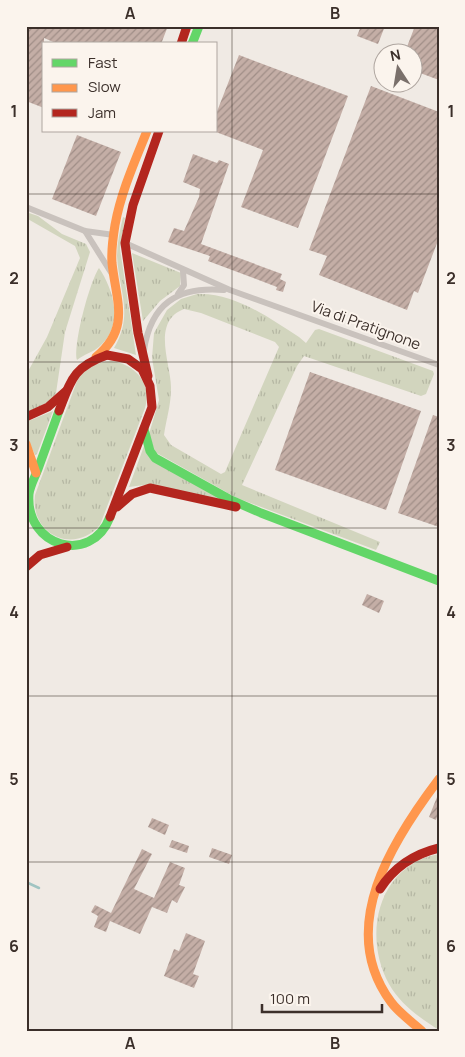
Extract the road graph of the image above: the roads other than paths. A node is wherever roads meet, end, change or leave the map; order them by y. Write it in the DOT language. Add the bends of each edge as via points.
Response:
graph roads {
  1 [pos="187,26"];
  2 [pos="199,26"];
  3 [pos="182,42"];
  4 [pos="193,42"];
  5 [pos="147,132"];
  6 [pos="160,132"];
  7 [pos="26,208"];
  8 [pos="85,231"];
  9 [pos="114,236"];
  10 [pos="125,243"];
  11 [pos="183,271"];
  12 [pos="115,281"];
  13 [pos="230,290"];
  14 [pos="175,296"];
  15 [pos="143,357"];
  16 [pos="93,360"];
  17 [pos="439,365"];
  18 [pos="148,380"];
  19 [pos="66,391"];
  20 [pos="26,417"];
  21 [pos="144,428"];
  22 [pos="26,444"];
  23 [pos="36,474"];
  24 [pos="28,509"];
  25 [pos="113,512"];
  26 [pos="261,513"];
  27 [pos="26,519"];
  28 [pos="68,547"];
  29 [pos="26,568"];
  30 [pos="439,581"];
  31 [pos="439,778"];
  32 [pos="439,848"];
  33 [pos="372,904"];
  34 [pos="422,1031"];
  1 -- 3 [label="main road"];
  2 -- 4 [label="main road"];
  5 -- 9 [label="main road" via="126,186"];
  6 -- 10 [label="main road" via="133,205"];
  7 -- 8 [label="street"];
  8 -- 9 [label="street"];
  8 -- 12 [label="street"];
  9 -- 12 [label="main road"];
  10 -- 11 [label="street, Via di Pratignone"];
  10 -- 15 [label="main road"];
  11 -- 13 [label="street, Via di Pratignone"];
  11 -- 14 [label="street" via="184,285"];
  12 -- 16 [label="main road" via="118,327 110,344"];
  13 -- 14 [label="street" via="197,289"];
  13 -- 17 [label="street, Via di Pratignone"];
  14 -- 15 [label="street" via="162,306 152,321"];
  15 -- 18 [label="main road"];
  16 -- 18 [label="main road" via="107,355 132,360"];
  16 -- 19 [label="main road" via="77,372"];
  18 -- 21 [label="main road" via="152,406"];
  19 -- 20 [label="main road" via="52,406"];
  19 -- 23 [label="main road"];
  21 -- 25 [label="main road"];
  21 -- 26 [label="main road" via="150,451 156,458"];
  22 -- 23 [label="main road"];
  23 -- 24 [label="main road"];
  24 -- 27 [label="main road"];
  24 -- 28 [label="main road" via="43,537"];
  25 -- 26 [label="main road" via="130,494 150,488"];
  25 -- 28 [label="main road" via="106,528 96,538"];
  26 -- 30 [label="main road"];
  28 -- 29 [label="main road" via="40,555"];
  31 -- 33 [label="main road" via="403,830 375,888"];
  32 -- 33 [label="main road" via="420,854 396,868"];
  33 -- 34 [label="main road" via="366,934 375,977 399,1013"];
}
